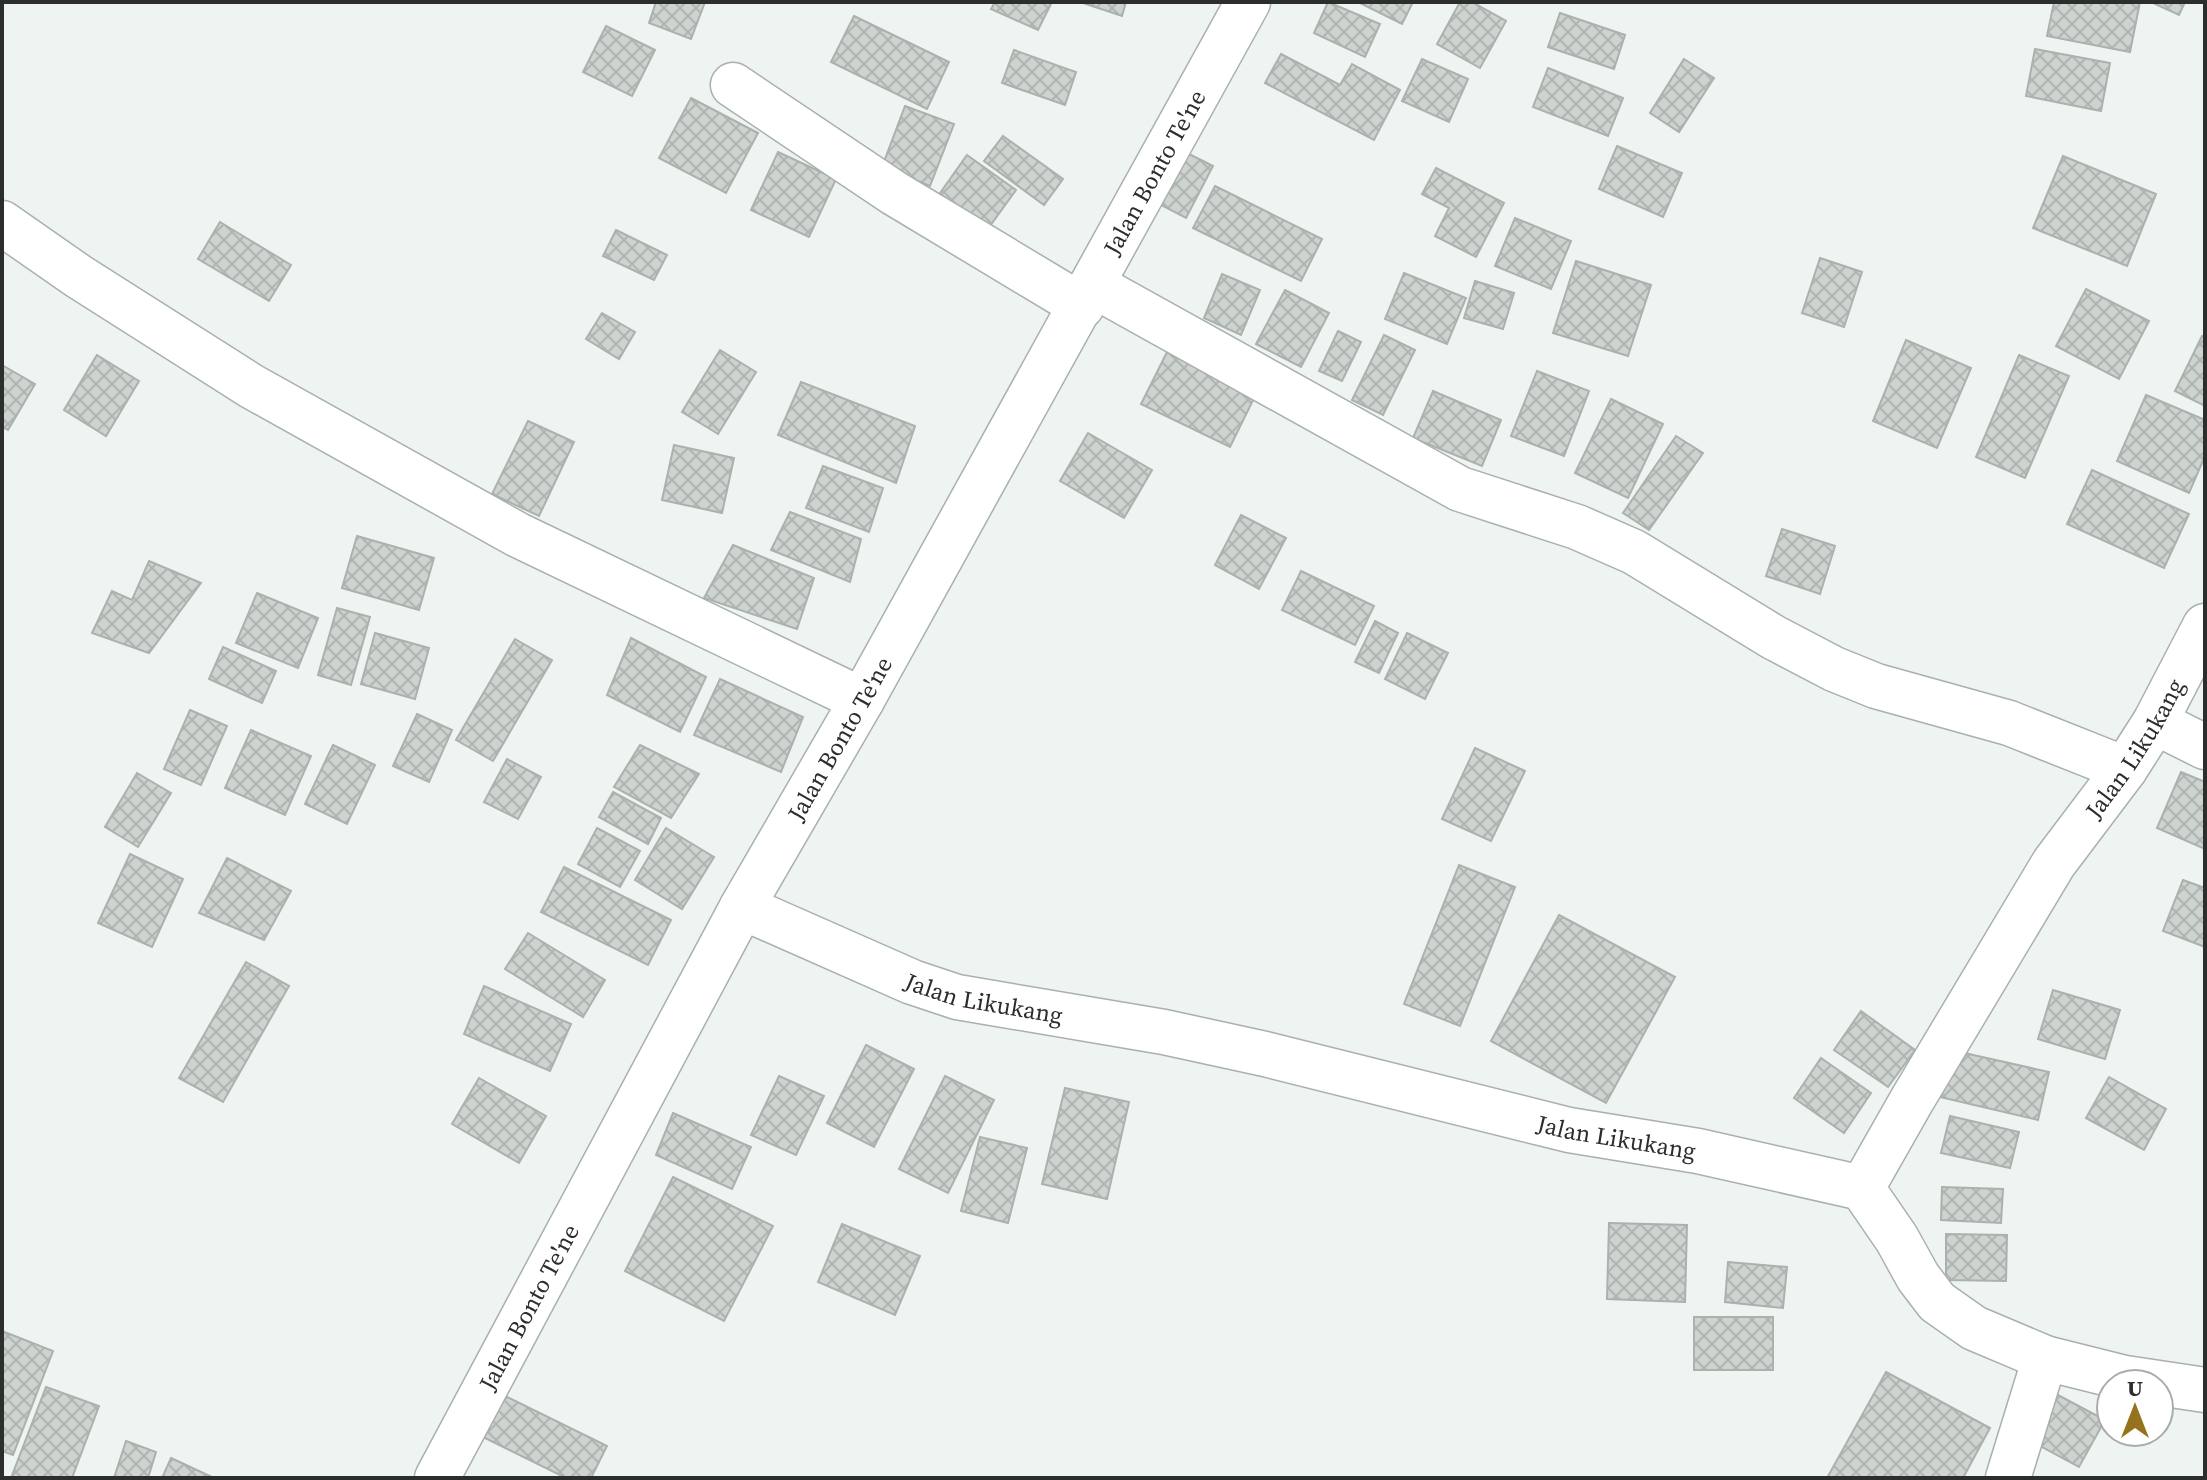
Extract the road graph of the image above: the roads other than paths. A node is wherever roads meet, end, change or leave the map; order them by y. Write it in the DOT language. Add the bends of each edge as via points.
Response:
graph roads {
  1 [pos="1239,4"];
  2 [pos="733,85"];
  3 [pos="2,223"];
  4 [pos="1087,295"];
  5 [pos="2205,626"];
  6 [pos="862,700"];
  7 [pos="2155,722"];
  8 [pos="2205,747"];
  9 [pos="2125,769"];
  10 [pos="742,907"];
  11 [pos="1862,1188"];
  12 [pos="2045,1358"];
  13 [pos="2205,1390"];
  14 [pos="437,1478"];
  15 [pos="2008,1478"];
  1 -- 4 [label="street, Jalan Bonto Te'ne"];
  2 -- 4 [label="street" via="894,193"];
  3 -- 6 [label="street" via="251,386 518,535"];
  4 -- 6 [label="street, Jalan Bonto Te'ne"];
  4 -- 9 [label="street" via="1460,489 1577,527 1634,552 1834,669 2009,723"];
  5 -- 7 [label="street, Jalan Likukang"];
  6 -- 10 [label="street, Jalan Bonto Te'ne"];
  7 -- 8 [label="street"];
  7 -- 9 [label="street, Jalan Likukang"];
  9 -- 11 [label="street, Jalan Likukang" via="2054,863"];
  10 -- 11 [label="street, Jalan Likukang" via="957,997 1164,1032 1569,1130 1698,1151"];
  10 -- 14 [label="street, Jalan Bonto Te'ne"];
  11 -- 12 [label="street" via="1937,1302 1974,1328"];
  12 -- 13 [label="street"];
  12 -- 15 [label="street"];
}
